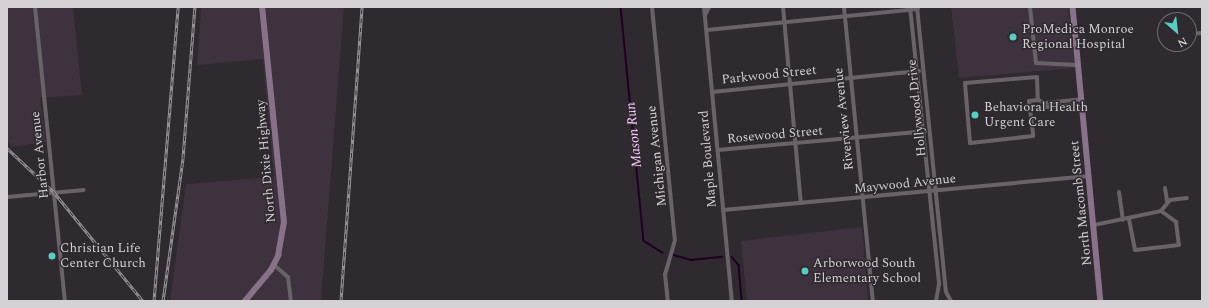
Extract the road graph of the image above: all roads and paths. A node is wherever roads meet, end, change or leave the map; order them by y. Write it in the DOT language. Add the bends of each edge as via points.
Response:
graph roads {
  1 [pos="35,7"];
  2 [pos="262,7"];
  3 [pos="652,7"];
  4 [pos="704,7"];
  5 [pos="709,7"];
  6 [pos="783,7"];
  7 [pos="844,7"];
  8 [pos="1030,7"];
  9 [pos="1072,7"];
  10 [pos="910,8"];
  11 [pos="917,8"];
  12 [pos="705,15"];
  13 [pos="844,16"];
  14 [pos="784,23"];
  15 [pos="707,30"];
  16 [pos="1078,65"];
  17 [pos="924,70"];
  18 [pos="917,71"];
  19 [pos="850,76"];
  20 [pos="789,83"];
  21 [pos="712,92"];
  22 [pos="1038,100"];
  23 [pos="1082,102"];
  24 [pos="1030,108"];
  25 [pos="924,131"];
  26 [pos="930,131"];
  27 [pos="856,138"];
  28 [pos="794,142"];
  29 [pos="718,150"];
  30 [pos="1089,176"];
  31 [pos="1165,188"];
  32 [pos="84,190"];
  33 [pos="53,191"];
  34 [pos="936,191"];
  35 [pos="929,192"];
  36 [pos="1119,192"];
  37 [pos="7,197"];
  38 [pos="1187,198"];
  39 [pos="863,199"];
  40 [pos="1167,201"];
  41 [pos="801,203"];
  42 [pos="723,210"];
  43 [pos="1161,211"];
  44 [pos="1129,219"];
  45 [pos="1123,220"];
  46 [pos="1094,225"];
  47 [pos="274,265"];
  48 [pos="66,301"];
  49 [pos="245,301"];
  50 [pos="291,301"];
  51 [pos="668,301"];
  52 [pos="732,301"];
  53 [pos="873,301"];
  54 [pos="936,301"];
  55 [pos="951,301"];
  56 [pos="1101,301"];
  1 -- 33 [label="street, Harbor Avenue"];
  2 -- 47 [label="main road, North Dixie Highway" via="284,210 282,239"];
  3 -- 51 [label="street, Michigan Avenue" via="675,240 665,274"];
  4 -- 12 [label="street, Maple Boulevard"];
  5 -- 12 [label="street"];
  6 -- 14 [label="street"];
  7 -- 13 [label="street, Riverview Avenue"];
  8 -- 16 [label="street" via="1036,63"];
  9 -- 16 [label="main road, North Macomb Street"];
  10 -- 11 [label="street"];
  10 -- 13 [label="street"];
  10 -- 18 [label="street, Hollywood Drive"];
  11 -- 17 [label="street, Hollywood Drive"];
  12 -- 15 [label="street, Maple Boulevard"];
  13 -- 14 [label="street"];
  13 -- 19 [label="street, Riverview Avenue"];
  14 -- 15 [label="street"];
  14 -- 20 [label="street"];
  15 -- 21 [label="street, Maple Boulevard"];
  16 -- 23 [label="main road, North Macomb Street"];
  17 -- 18 [label="street, Parkwood Street"];
  17 -- 26 [label="street, Hollywood Drive"];
  18 -- 19 [label="street, Parkwood Street"];
  18 -- 25 [label="street, Hollywood Drive"];
  19 -- 20 [label="street, Parkwood Street"];
  19 -- 27 [label="street, Riverview Avenue"];
  20 -- 21 [label="street, Parkwood Street"];
  20 -- 28 [label="street"];
  21 -- 29 [label="street, Maple Boulevard"];
  22 -- 23 [label="street" via="1045,103"];
  22 -- 24 [label="street" via="1029,101"];
  22 -- 24 [label="street" via="1037,77 965,83 970,143 1033,136"];
  23 -- 24 [label="street"];
  23 -- 30 [label="main road, North Macomb Street"];
  25 -- 26 [label="street, Rosewood Street"];
  25 -- 27 [label="street, Rosewood Street"];
  25 -- 35 [label="street, Hollywood Drive"];
  26 -- 34 [label="street, Hollywood Drive"];
  27 -- 28 [label="street, Rosewood Street"];
  27 -- 39 [label="street, Riverview Avenue"];
  28 -- 29 [label="street, Rosewood Street"];
  28 -- 41 [label="street"];
  29 -- 42 [label="street, Maple Boulevard"];
  30 -- 34 [label="street, Maywood Avenue"];
  30 -- 46 [label="main road, North Macomb Street"];
  31 -- 40 [label="street"];
  32 -- 33 [label="street"];
  33 -- 37 [label="street"];
  33 -- 48 [label="street, Harbor Avenue"];
  34 -- 35 [label="street, Maywood Avenue"];
  34 -- 55 [label="street, Hollywood Drive" via="946,292"];
  35 -- 39 [label="street, Maywood Avenue"];
  35 -- 54 [label="street, Hollywood Drive" via="939,284"];
  36 -- 45 [label="street"];
  38 -- 40 [label="street"];
  39 -- 41 [label="street, Maywood Avenue"];
  39 -- 53 [label="street, Riverview Avenue"];
  40 -- 43 [label="street"];
  41 -- 42 [label="street, Maywood Avenue"];
  42 -- 52 [label="street, Maple Boulevard"];
  43 -- 44 [label="street"];
  43 -- 44 [label="street" via="1176,222 1179,245 1135,250"];
  44 -- 45 [label="street"];
  45 -- 46 [label="street"];
  46 -- 56 [label="main road, North Macomb Street"];
  47 -- 49 [label="main road, North Dixie Highway"];
  47 -- 50 [label="street" via="286,274"];
}
